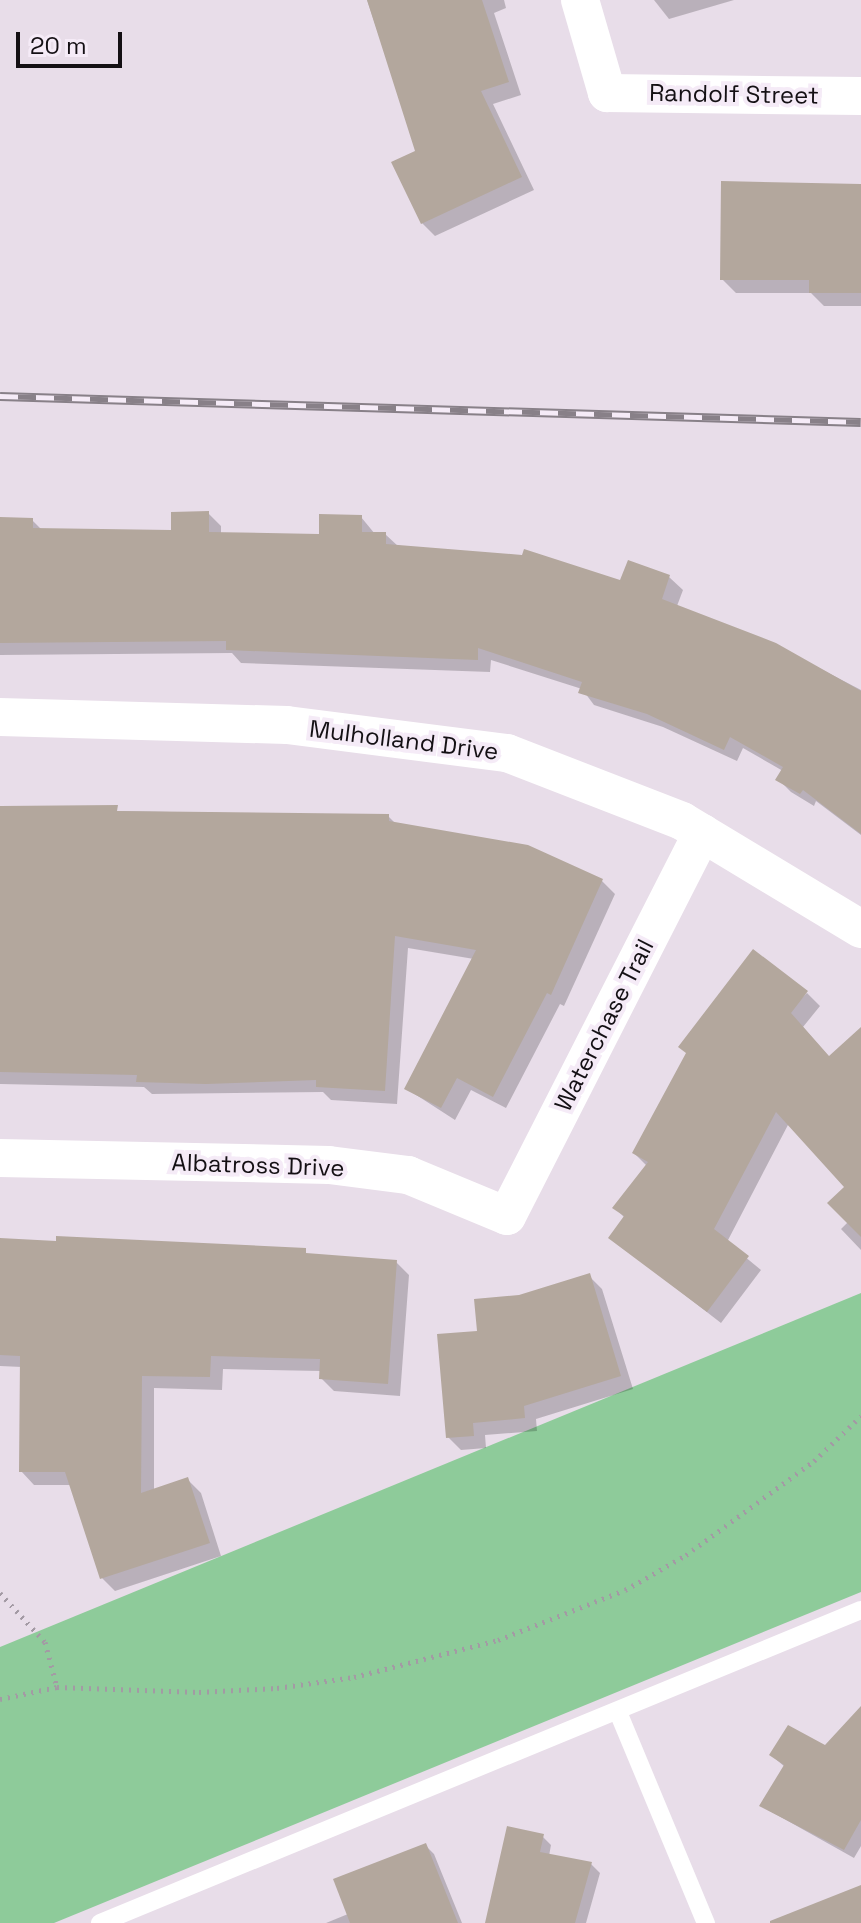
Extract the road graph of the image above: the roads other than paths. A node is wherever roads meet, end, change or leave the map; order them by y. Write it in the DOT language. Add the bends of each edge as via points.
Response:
graph roads {
  1 [pos="580,0"];
  2 [pos="861,96"];
  3 [pos="0,717"];
  4 [pos="702,833"];
  5 [pos="861,929"];
  6 [pos="0,1158"];
  7 [pos="507,1216"];
  8 [pos="861,1610"];
  9 [pos="618,1712"];
  10 [pos="100,1923"];
  11 [pos="706,1923"];
  1 -- 2 [label="street, Randolf Street" via="607,93"];
  3 -- 4 [label="street, Mulholland Drive" via="287,725 507,753"];
  4 -- 5 [label="street, Mulholland Drive"];
  4 -- 7 [label="street, Waterchase Trail"];
  6 -- 7 [label="street, Albatross Drive" via="329,1165 408,1175"];
  8 -- 9 [label="lane"];
  9 -- 10 [label="lane"];
  9 -- 11 [label="lane"];
}
